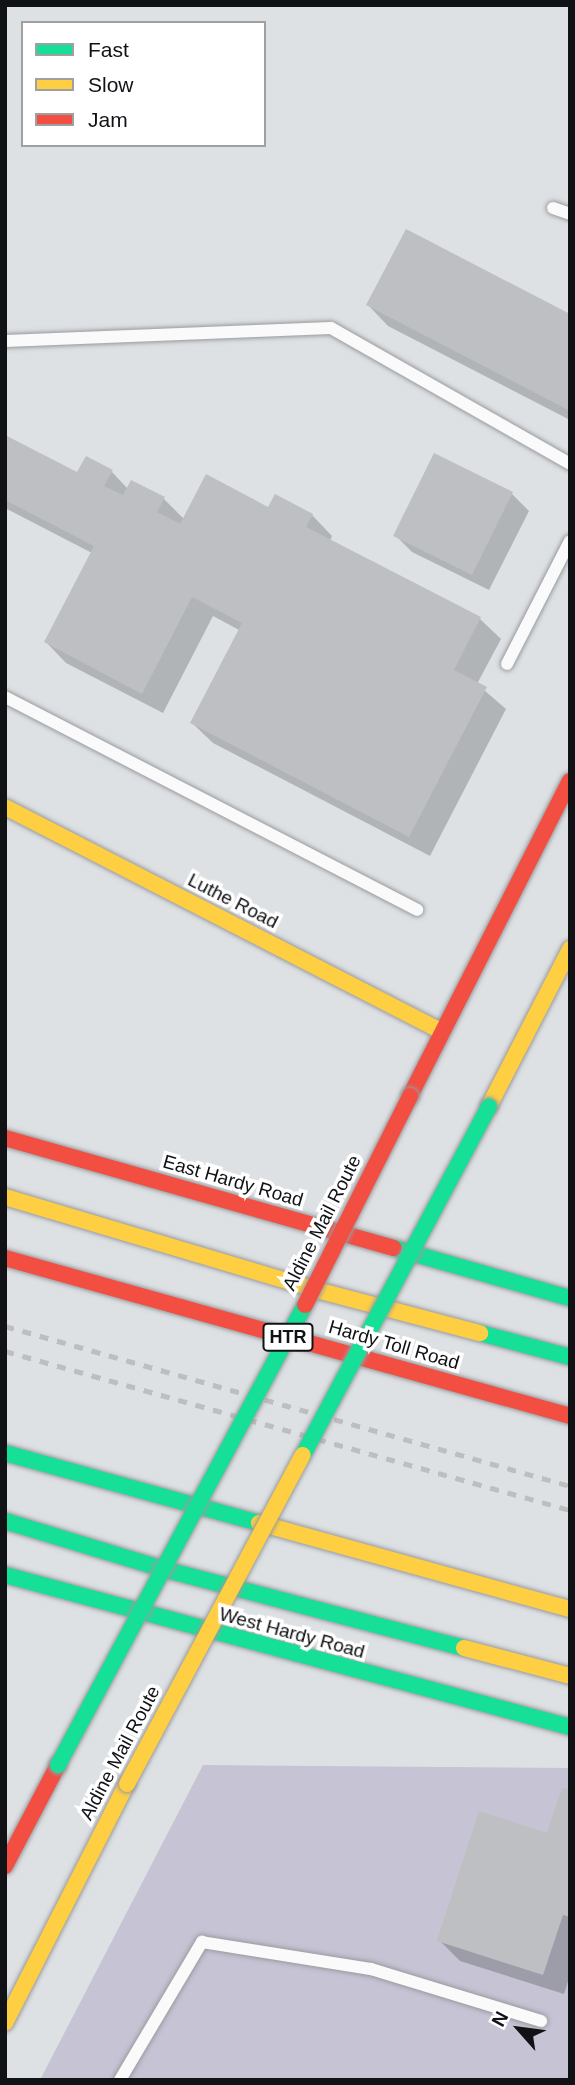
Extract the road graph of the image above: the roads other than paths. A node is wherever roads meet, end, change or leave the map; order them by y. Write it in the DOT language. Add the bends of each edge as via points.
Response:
graph roads {
  1 [pos="553,208"];
  2 [pos="570,214"];
  3 [pos="5,341"];
  4 [pos="570,464"];
  5 [pos="570,541"];
  6 [pos="507,664"];
  7 [pos="5,697"];
  8 [pos="570,780"];
  9 [pos="5,807"];
  10 [pos="417,910"];
  11 [pos="570,949"];
  12 [pos="442,1032"];
  13 [pos="5,1138"];
  14 [pos="5,1197"];
  15 [pos="5,1258"];
  16 [pos="313,1289"];
  17 [pos="570,1298"];
  18 [pos="382,1307"];
  19 [pos="570,1357"];
  20 [pos="570,1416"];
  21 [pos="5,1453"];
  22 [pos="5,1521"];
  23 [pos="163,1569"];
  24 [pos="5,1575"];
  25 [pos="233,1587"];
  26 [pos="570,1609"];
  27 [pos="570,1676"];
  28 [pos="570,1727"];
  29 [pos="5,1866"];
  30 [pos="541,2021"];
  31 [pos="5,2023"];
  32 [pos="120,2080"];
  1 -- 2 [label="lane"];
  3 -- 4 [label="lane" via="331,328"];
  5 -- 6 [label="lane"];
  7 -- 10 [label="lane"];
  8 -- 12 [label="main road, Aldine Mail Route"];
  9 -- 12 [label="main road, Luthe Road"];
  11 -- 18 [label="main road, Aldine Mail Route, bridge"];
  12 -- 16 [label="main road, Aldine Mail Route, bridge"];
  13 -- 17 [label="main road, East Hardy Road"];
  14 -- 16 [label="main road"];
  15 -- 20 [label="main road, Hardy Toll Road / HTR"];
  16 -- 18 [label="main road"];
  16 -- 23 [label="main road, Aldine Mail Route, bridge"];
  18 -- 19 [label="main road"];
  18 -- 25 [label="main road, Aldine Mail Route, bridge"];
  21 -- 26 [label="main road"];
  22 -- 23 [label="main road"];
  23 -- 25 [label="main road"];
  23 -- 29 [label="main road, Aldine Mail Route, bridge"];
  24 -- 28 [label="main road, West Hardy Road"];
  25 -- 27 [label="main road"];
  25 -- 31 [label="main road, Aldine Mail Route, bridge"];
  30 -- 32 [label="lane" via="371,1969 202,1942"];
}
